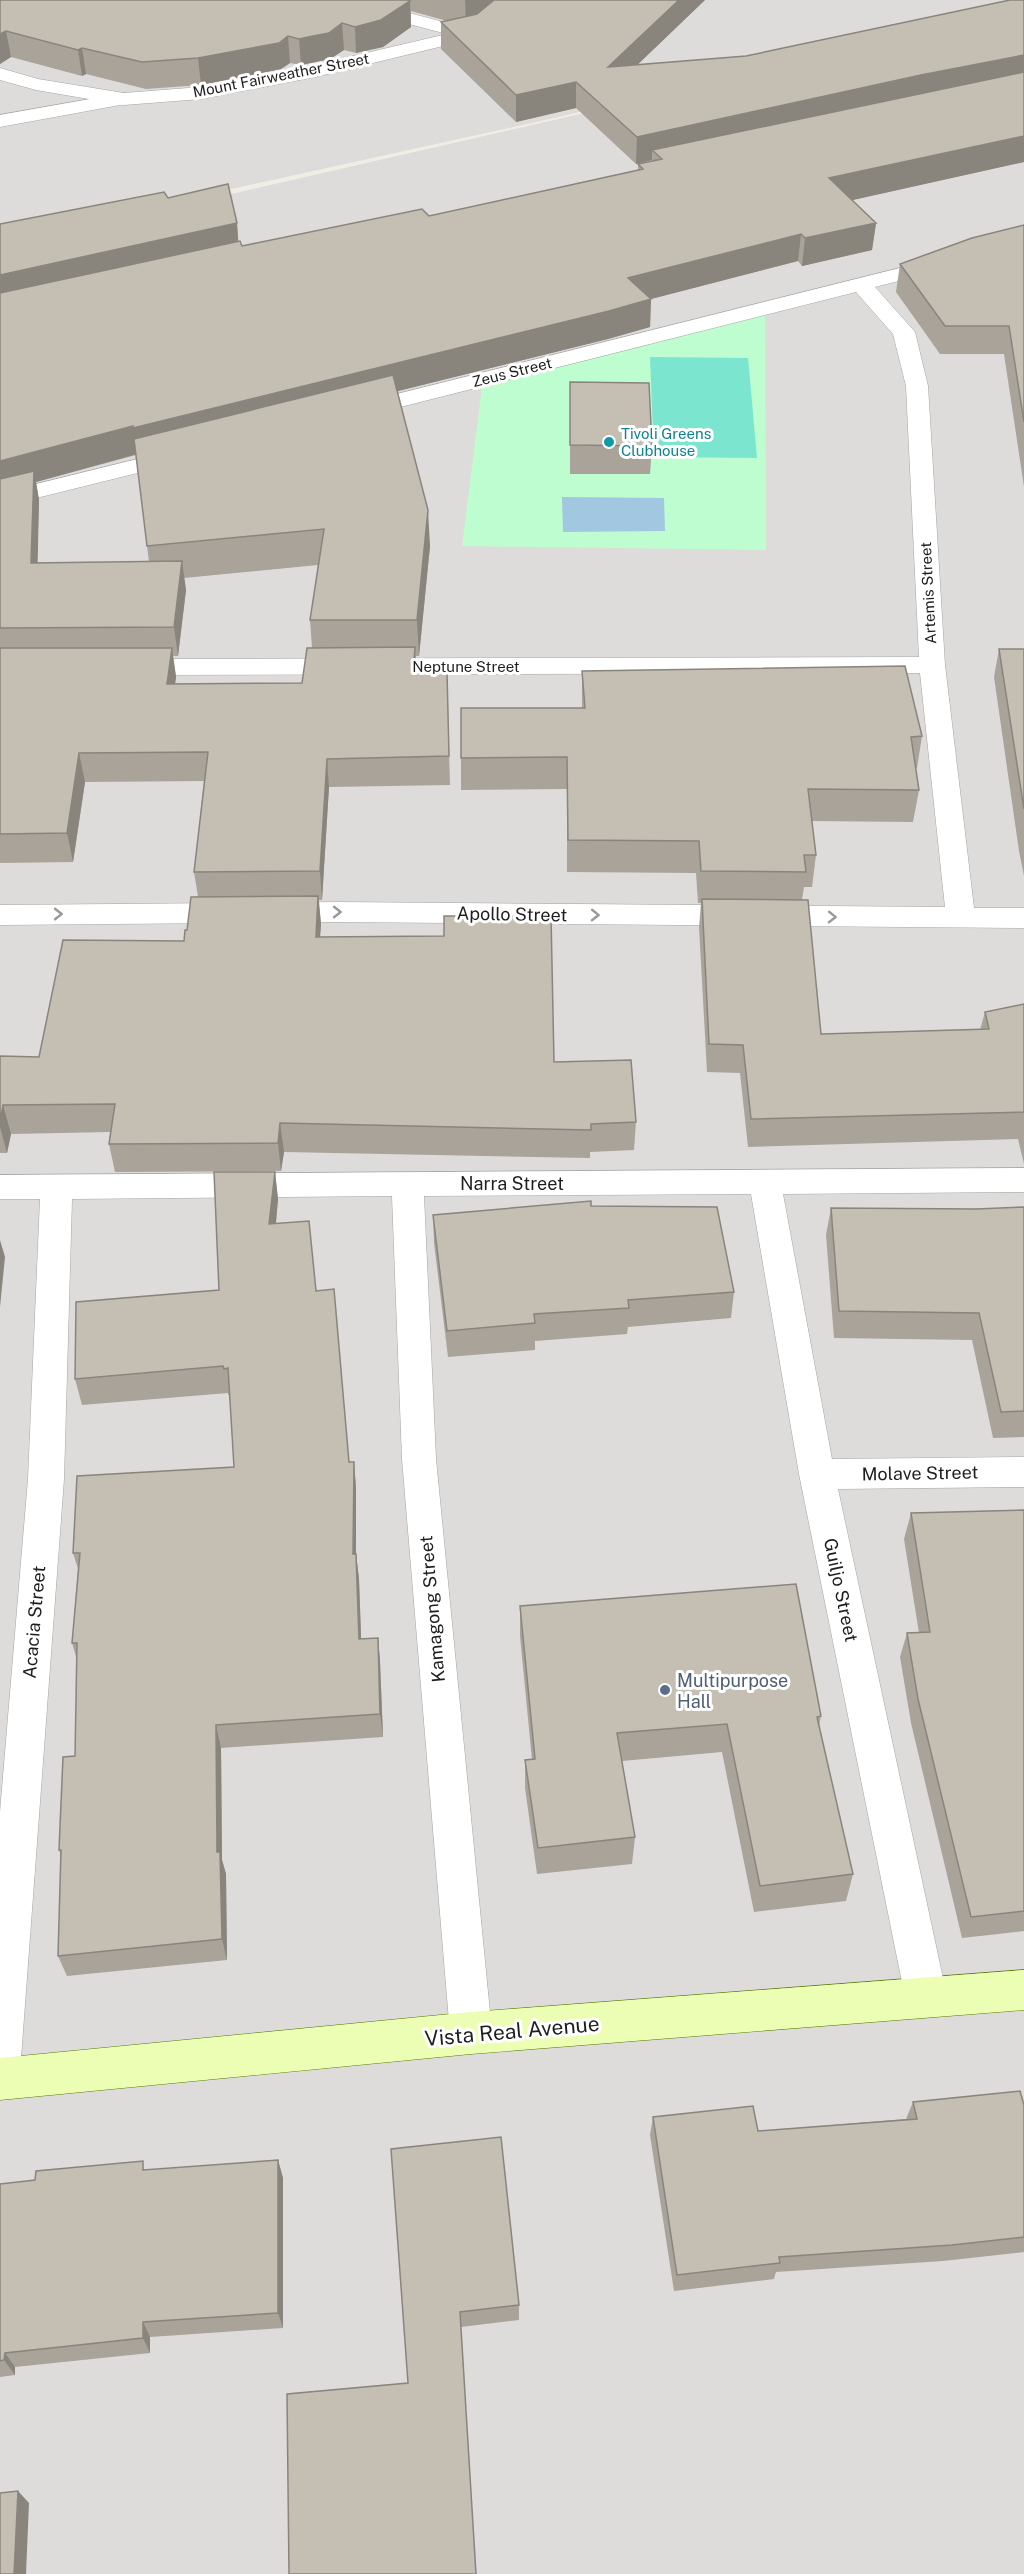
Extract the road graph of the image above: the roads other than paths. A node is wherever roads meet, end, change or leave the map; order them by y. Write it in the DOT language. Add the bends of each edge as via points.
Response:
graph roads {
  1 [pos="339,0"];
  2 [pos="515,0"];
  3 [pos="469,34"];
  4 [pos="0,74"];
  5 [pos="124,99"];
  6 [pos="0,121"];
  7 [pos="1024,243"];
  8 [pos="861,285"];
  9 [pos="333,417"];
  10 [pos="207,448"];
  11 [pos="0,500"];
  12 [pos="932,665"];
  13 [pos="107,667"];
  14 [pos="0,915"];
  15 [pos="1024,918"];
  16 [pos="961,919"];
  17 [pos="1024,1180"];
  18 [pos="765,1181"];
  19 [pos="407,1184"];
  20 [pos="56,1186"];
  21 [pos="0,1187"];
  22 [pos="1024,1472"];
  23 [pos="817,1474"];
  24 [pos="1024,1990"];
  25 [pos="926,1997"];
  26 [pos="471,2033"];
  27 [pos="0,2058"];
  28 [pos="0,2079"];
  1 -- 3 [label="street"];
  2 -- 3 [label="street, Mount Fairweather Street"];
  3 -- 5 [label="street, Mount Fairweather Street" via="315,71 201,93"];
  4 -- 5 [label="street, Mount Fairweather Street"];
  5 -- 6 [label="street"];
  7 -- 8 [label="street, Zeus Street"];
  8 -- 9 [label="street, Zeus Street"];
  8 -- 12 [label="street, Artemis Street" via="904,332 917,386"];
  10 -- 11 [label="street"];
  12 -- 13 [label="street, Neptune Street"];
  12 -- 16 [label="street, Artemis Street"];
  14 -- 16 [label="street, Apollo Street, one-way" via="337,912"];
  15 -- 16 [label="street, Apollo Street"];
  17 -- 18 [label="street, Narra Street"];
  18 -- 19 [label="street, Narra Street"];
  18 -- 23 [label="street, Guiljo Street"];
  19 -- 20 [label="street, Narra Street"];
  19 -- 26 [label="street, Kamagong Street" via="419,1459"];
  20 -- 21 [label="street, Narra Street"];
  20 -- 27 [label="street, Acacia Street" via="46,1479"];
  22 -- 23 [label="street, Molave Street"];
  23 -- 25 [label="street, Guiljo Street"];
  24 -- 25 [label="street, Vista Real Avenue"];
  25 -- 26 [label="street, Vista Real Avenue"];
  26 -- 28 [label="street, Vista Real Avenue"];
}
